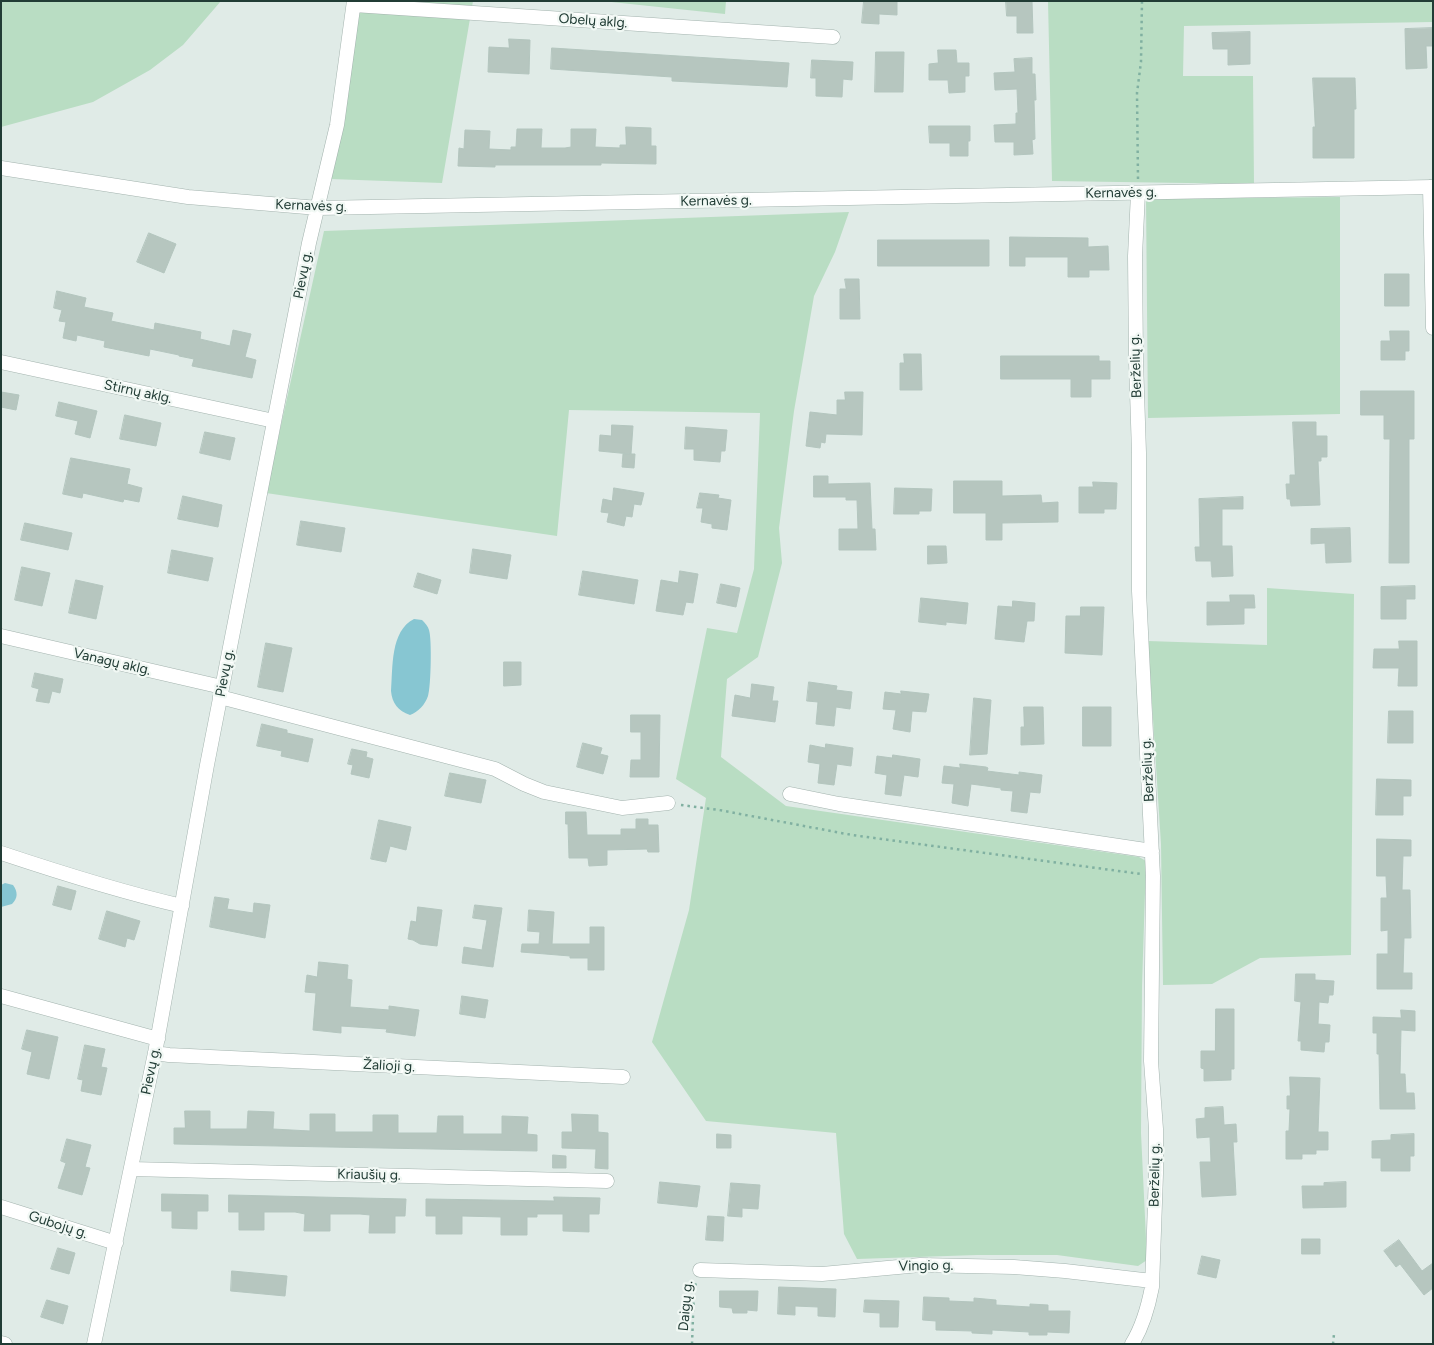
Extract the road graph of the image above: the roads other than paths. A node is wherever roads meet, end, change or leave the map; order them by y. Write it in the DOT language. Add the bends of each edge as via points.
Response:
graph roads {
  1 [pos="354,3"];
  2 [pos="833,37"];
  3 [pos="1,168"];
  4 [pos="1431,187"];
  5 [pos="1138,193"];
  6 [pos="318,208"];
  7 [pos="1433,328"];
  8 [pos="1,362"];
  9 [pos="274,421"];
  10 [pos="1,636"];
  11 [pos="221,692"];
  12 [pos="790,794"];
  13 [pos="668,804"];
  14 [pos="1152,851"];
  15 [pos="1,853"];
  16 [pos="182,906"];
  17 [pos="1,996"];
  18 [pos="157,1046"];
  19 [pos="623,1077"];
  20 [pos="131,1169"];
  21 [pos="607,1181"];
  22 [pos="1,1207"];
  23 [pos="116,1243"];
  24 [pos="700,1270"];
  25 [pos="1152,1281"];
  26 [pos="94,1344"];
  27 [pos="1132,1344"];
  1 -- 2 [label="street, Obelų aklg."];
  1 -- 6 [label="street, Pievų g." via="337,125"];
  3 -- 6 [label="street, Kernavės g." via="188,198"];
  4 -- 5 [label="street, Kernavės g."];
  4 -- 7 [label="street"];
  5 -- 6 [label="street, Kernavės g."];
  5 -- 14 [label="street, Berželių g." via="1134,256 1140,591"];
  6 -- 9 [label="street, Pievų g."];
  8 -- 9 [label="street, Stirnų aklg."];
  9 -- 11 [label="street, Pievų g."];
  10 -- 11 [label="street, Vanagų aklg."];
  11 -- 13 [label="street, Vanagų aklg." via="495,769 544,792 622,808"];
  11 -- 16 [label="street, Pievų g."];
  12 -- 14 [label="street"];
  14 -- 25 [label="street, Berželių g." via="1151,1061 1156,1129"];
  15 -- 16 [label="street" via="83,880"];
  16 -- 18 [label="street, Pievų g."];
  17 -- 18 [label="street, Žalioji g."];
  18 -- 19 [label="street, Žalioji g." via="179,1056"];
  18 -- 20 [label="street, Pievų g."];
  20 -- 21 [label="street, Kriaušių g."];
  20 -- 23 [label="street, Pievų g."];
  22 -- 23 [label="street, Gubojų g."];
  23 -- 26 [label="street, Pievų g."];
  24 -- 25 [label="street, Vingio g." via="822,1274 948,1266 1065,1271"];
  25 -- 27 [label="street, Berželių g." via="1146,1314"];
}
